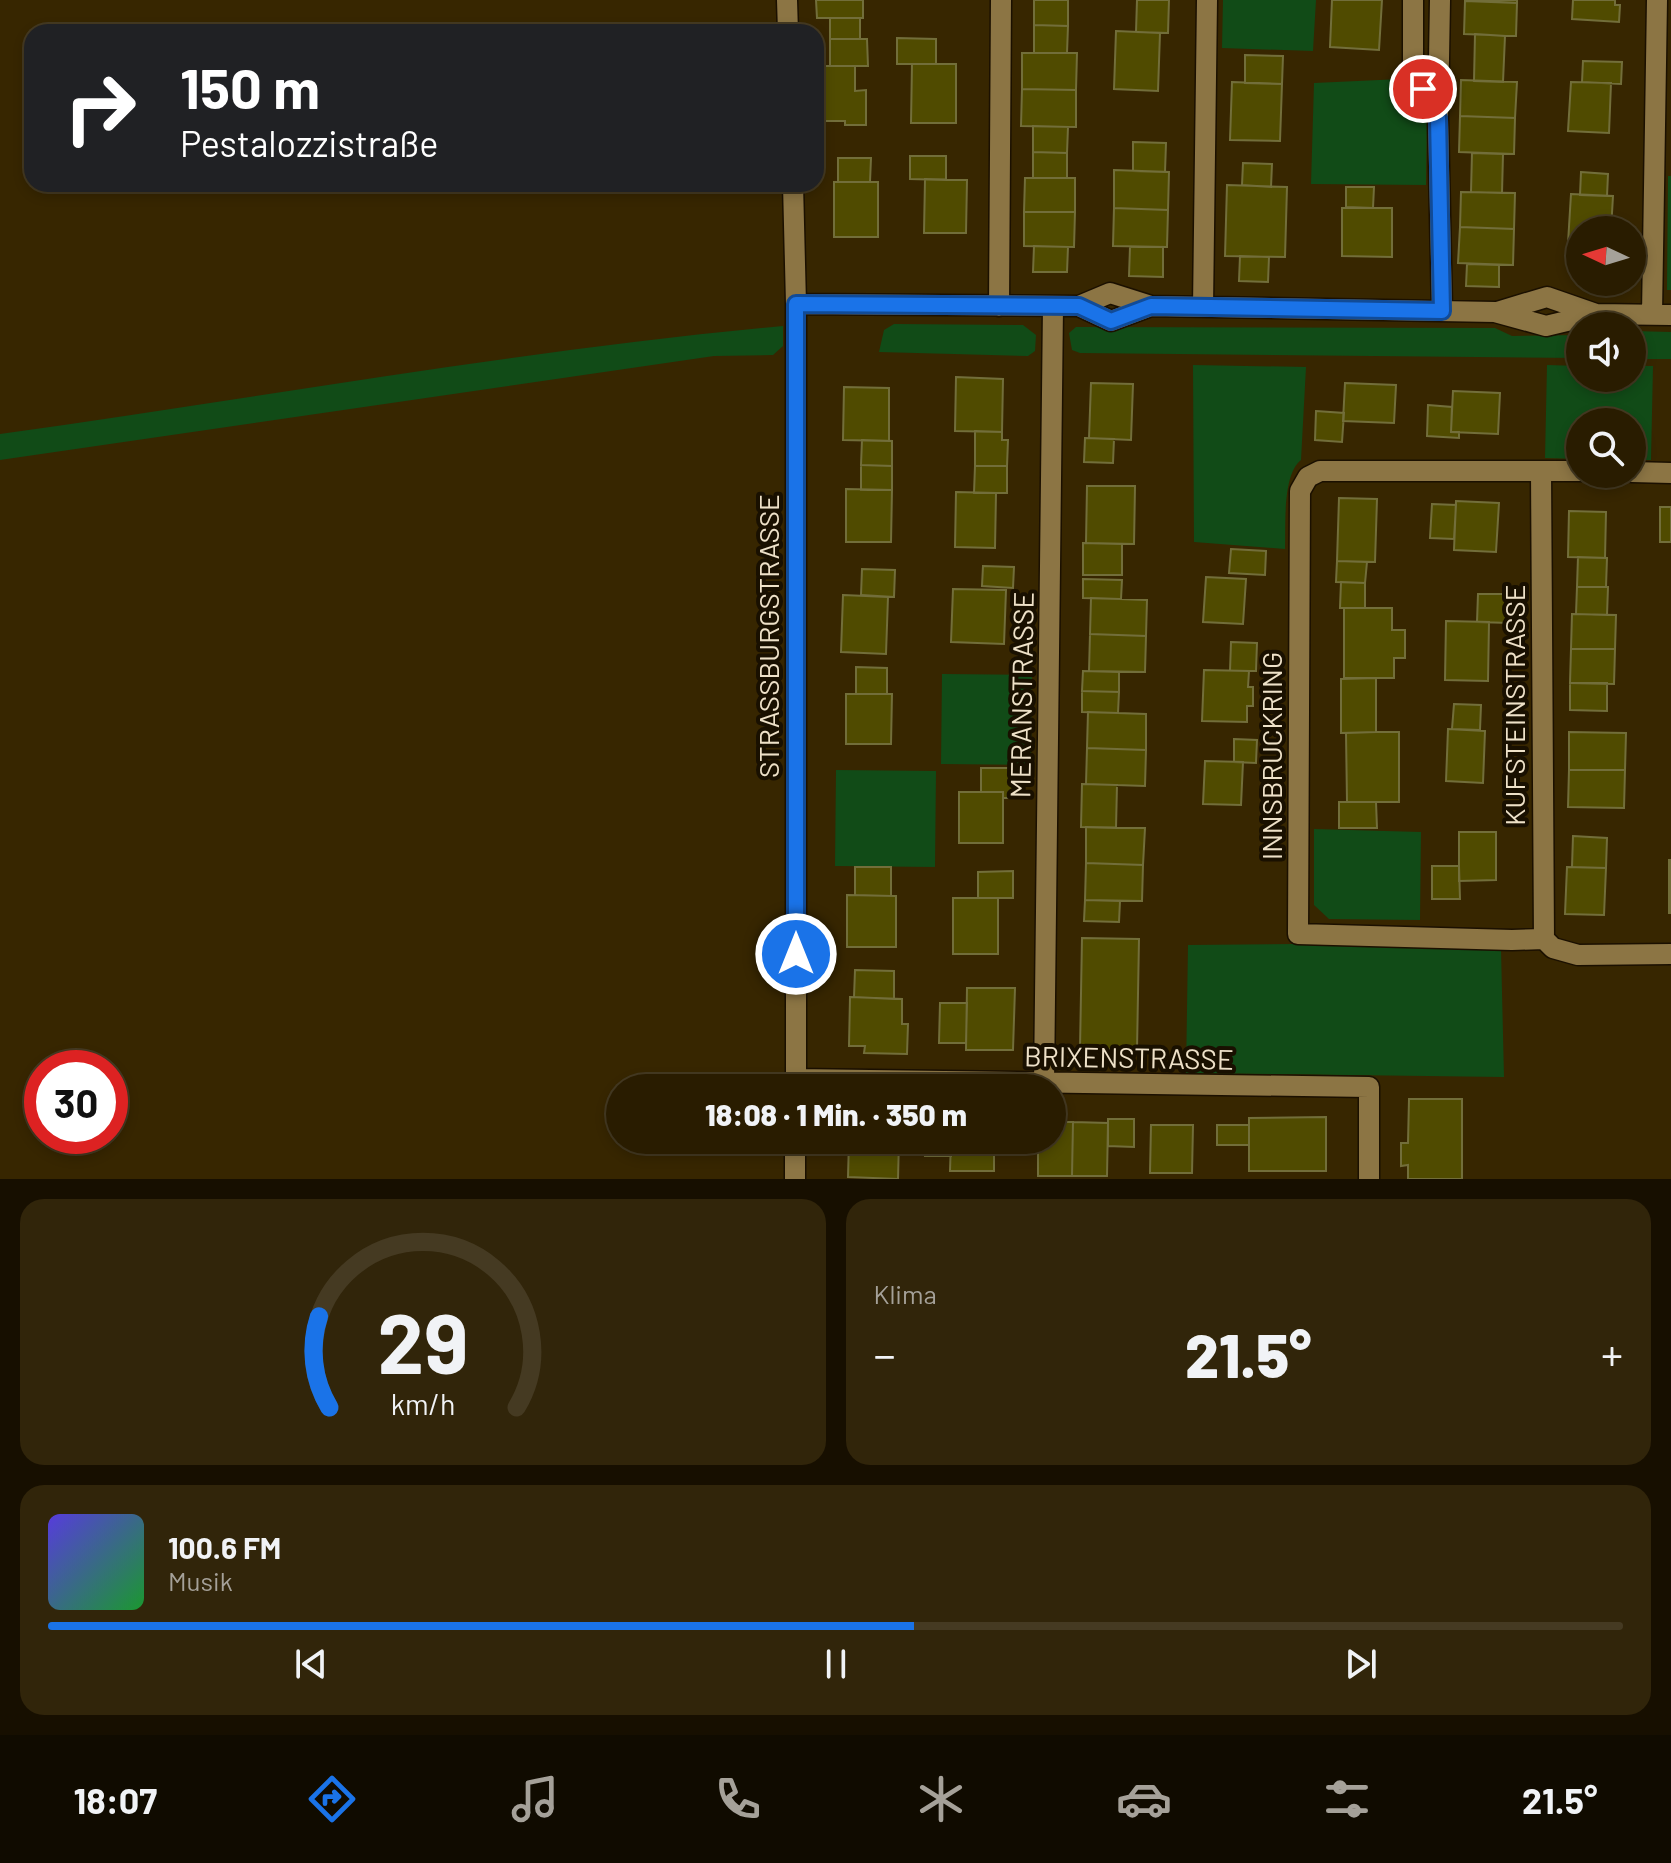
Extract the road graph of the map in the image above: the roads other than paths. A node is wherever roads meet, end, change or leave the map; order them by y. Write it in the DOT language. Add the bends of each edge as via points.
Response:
graph roads {
  1 [pos="787,0"];
  2 [pos="1001,0"];
  3 [pos="1207,0"];
  4 [pos="1413,0"];
  5 [pos="1440,0"];
  6 [pos="1657,0"];
  7 [pos="788,24"];
  8 [pos="1438,118"];
  9 [pos="793,192"];
  10 [pos="796,304"];
  11 [pos="999,306"];
  12 [pos="1053,307"];
  13 [pos="1203,307"];
  14 [pos="1442,311"];
  15 [pos="1495,312"];
  16 [pos="1590,312"];
  17 [pos="1662,315"];
  18 [pos="1566,321"];
  19 [pos="1541,471"];
  20 [pos="1566,471"];
  21 [pos="1646,472"];
  22 [pos="1671,473"];
  23 [pos="1544,939"];
  24 [pos="1671,954"];
  25 [pos="796,1074"];
  26 [pos="1044,1074"];
  27 [pos="1066,1084"];
  28 [pos="795,1154"];
  29 [pos="795,1179"];
  30 [pos="1369,1179"];
  1 -- 7 [label="street"];
  2 -- 11 [label="street"];
  3 -- 13 [label="street"];
  4 -- 8 [label="street" via="1413,71"];
  5 -- 8 [label="street"];
  6 -- 17 [label="street"];
  8 -- 14 [label="street"];
  9 -- 10 [label="street, STRASSBURGSTRASSE"];
  10 -- 11 [label="street"];
  10 -- 25 [label="street, STRASSBURGSTRASSE"];
  11 -- 12 [label="street"];
  12 -- 13 [label="street" via="1079,306 1111,321 1151,306"];
  12 -- 26 [label="street, MERANSTRASSE"];
  13 -- 14 [label="street"];
  14 -- 15 [label="street"];
  15 -- 16 [label="street" via="1547,297"];
  15 -- 18 [label="street" via="1546,326"];
  19 -- 20 [label="street, INNSBRUCKRING"];
  19 -- 23 [label="street, KUFSTEINSTRASSE"];
  19 -- 23 [label="street, INNSBRUCKRING" via="1320,471 1308,477 1300,491 1298,934"];
  21 -- 22 [label="street"];
  23 -- 24 [label="street, INNSBRUCKRING" via="1553,948 1578,955"];
  27 -- 30 [label="street, BRIXENSTRASSE" via="1369,1087"];
  28 -- 29 [label="street"];
}
